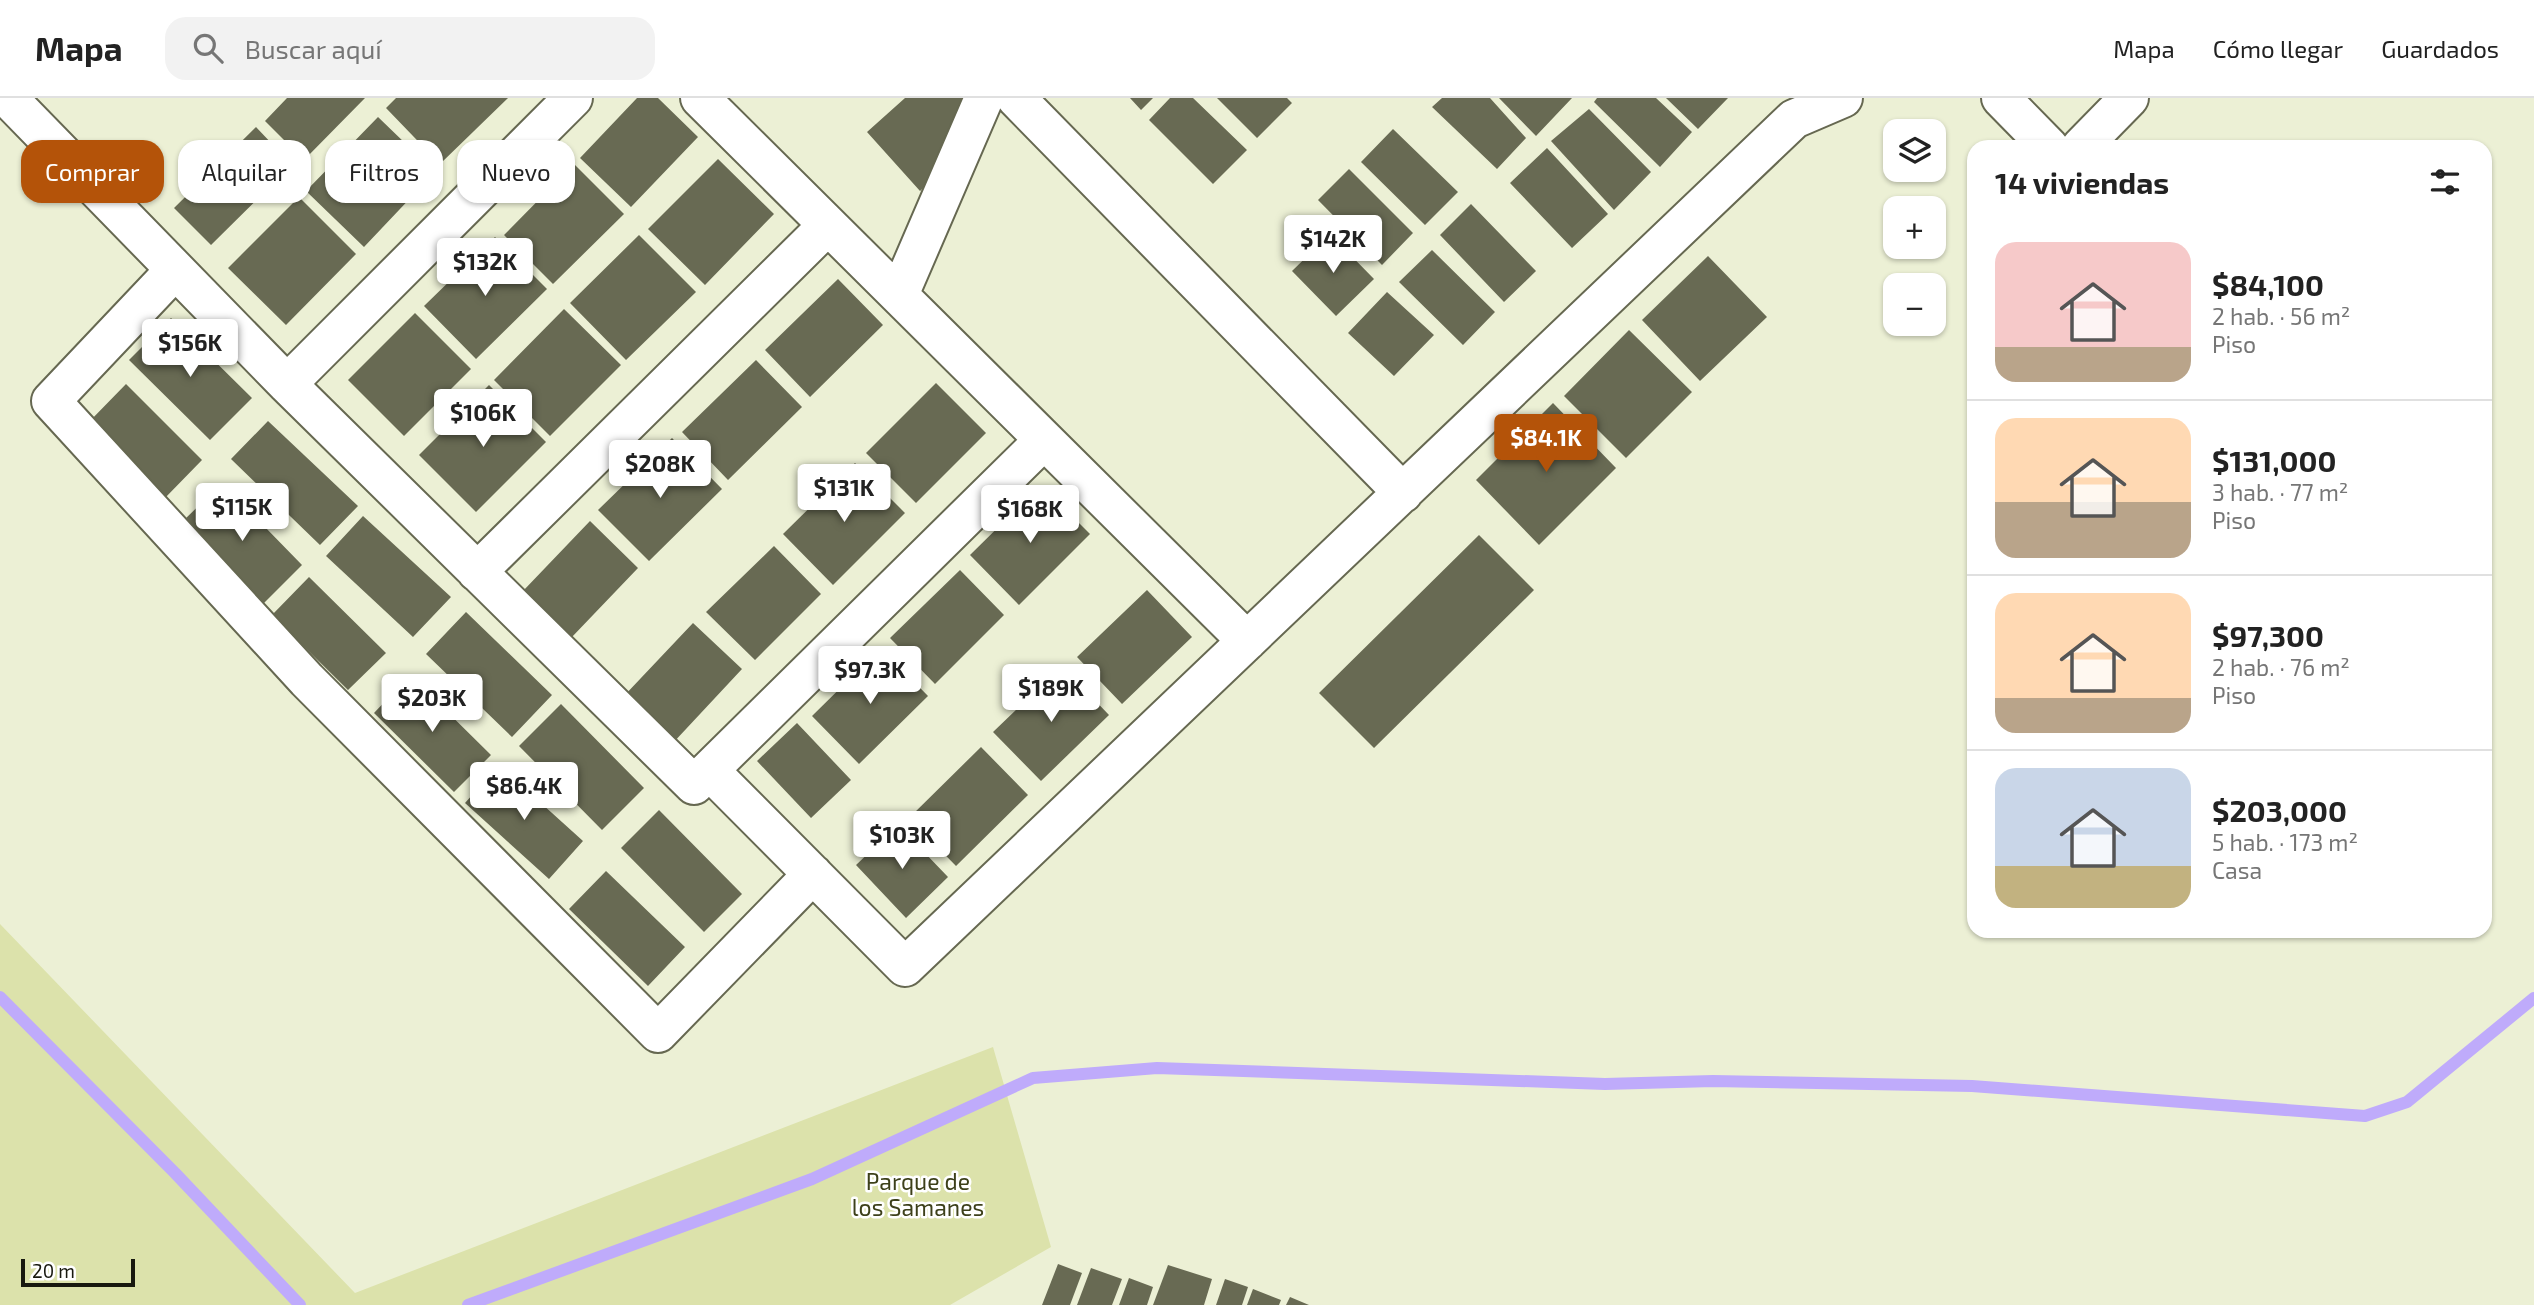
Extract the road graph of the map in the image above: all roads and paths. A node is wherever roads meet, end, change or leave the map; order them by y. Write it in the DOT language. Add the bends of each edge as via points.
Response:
graph roads {
  1 [pos="8,98"];
  2 [pos="573,98"];
  3 [pos="700,98"];
  4 [pos="984,98"];
  5 [pos="1016,98"];
  6 [pos="1843,98"];
  7 [pos="2001,98"];
  8 [pos="2129,98"];
  9 [pos="1784,108"];
  10 [pos="2042,140"];
  11 [pos="2088,140"];
  12 [pos="828,225"];
  13 [pos="176,270"];
  14 [pos="899,295"];
  15 [pos="288,384"];
  16 [pos="1044,440"];
  17 [pos="1403,493"];
  18 [pos="477,572"];
  19 [pos="1247,641"];
  20 [pos="710,771"];
  21 [pos="813,874"];
  1 -- 13 [label="street"];
  2 -- 15 [label="street"];
  3 -- 12 [label="street"];
  4 -- 14 [label="street"];
  5 -- 17 [label="street"];
  6 -- 9 [label="street"];
  7 -- 10 [label="street"];
  8 -- 11 [label="street"];
  9 -- 17 [label="street"];
  12 -- 14 [label="street"];
  12 -- 18 [label="street"];
  13 -- 15 [label="street"];
  13 -- 21 [label="street" via="51,401 307,680 658,1033"];
  14 -- 16 [label="street"];
  15 -- 18 [label="street"];
  16 -- 19 [label="street"];
  16 -- 20 [label="street"];
  17 -- 19 [label="street"];
  18 -- 20 [label="street" via="694,785"];
  19 -- 21 [label="street" via="905,967"];
  20 -- 21 [label="street"];
}
